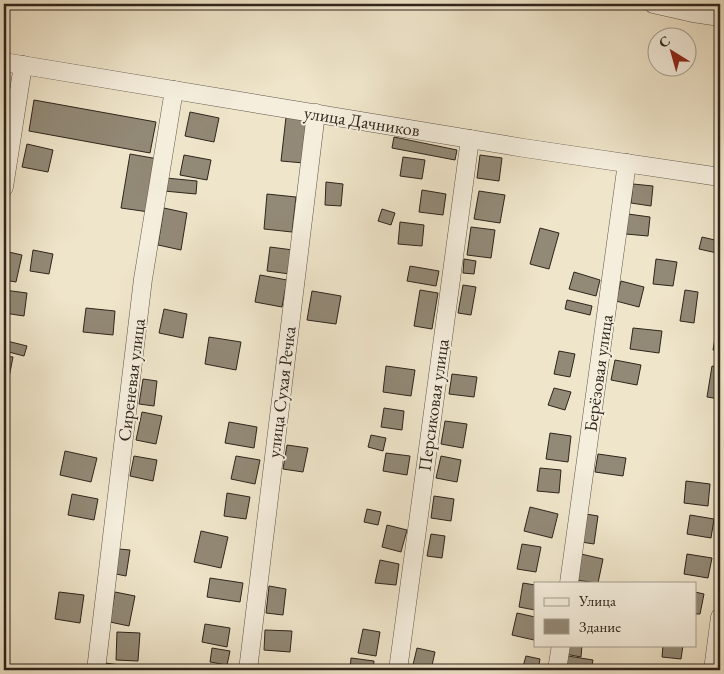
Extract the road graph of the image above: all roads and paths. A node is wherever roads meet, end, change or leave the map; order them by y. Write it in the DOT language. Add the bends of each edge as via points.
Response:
graph roads {
  1 [pos="653,4"];
  2 [pos="720,17"];
  3 [pos="4,62"];
  4 [pos="22,65"];
  5 [pos="174,90"];
  6 [pos="316,114"];
  7 [pos="470,139"];
  8 [pos="627,163"];
  9 [pos="720,177"];
  10 [pos="4,187"];
  11 [pos="570,582"];
  12 [pos="720,617"];
  13 [pos="561,646"];
  14 [pos="96,670"];
  15 [pos="248,670"];
  16 [pos="398,670"];
  17 [pos="557,670"];
  18 [pos="713,670"];
  1 -- 2 [label="street"];
  3 -- 4 [label="street, улица Дачников"];
  4 -- 5 [label="street, улица Дачников"];
  4 -- 10 [label="street"];
  5 -- 6 [label="street, улица Дачников"];
  5 -- 14 [label="street, Сиреневая улица" via="143,279"];
  6 -- 7 [label="street, улица Дачников"];
  6 -- 15 [label="street, улица Сухая Речка"];
  7 -- 8 [label="street, улица Дачников"];
  7 -- 16 [label="street, Персиковая улица"];
  8 -- 9 [label="street, улица Дачников"];
  8 -- 11 [label="street, Берёзовая улица"];
  12 -- 18 [label="street"];
  13 -- 17 [label="street"];
}
